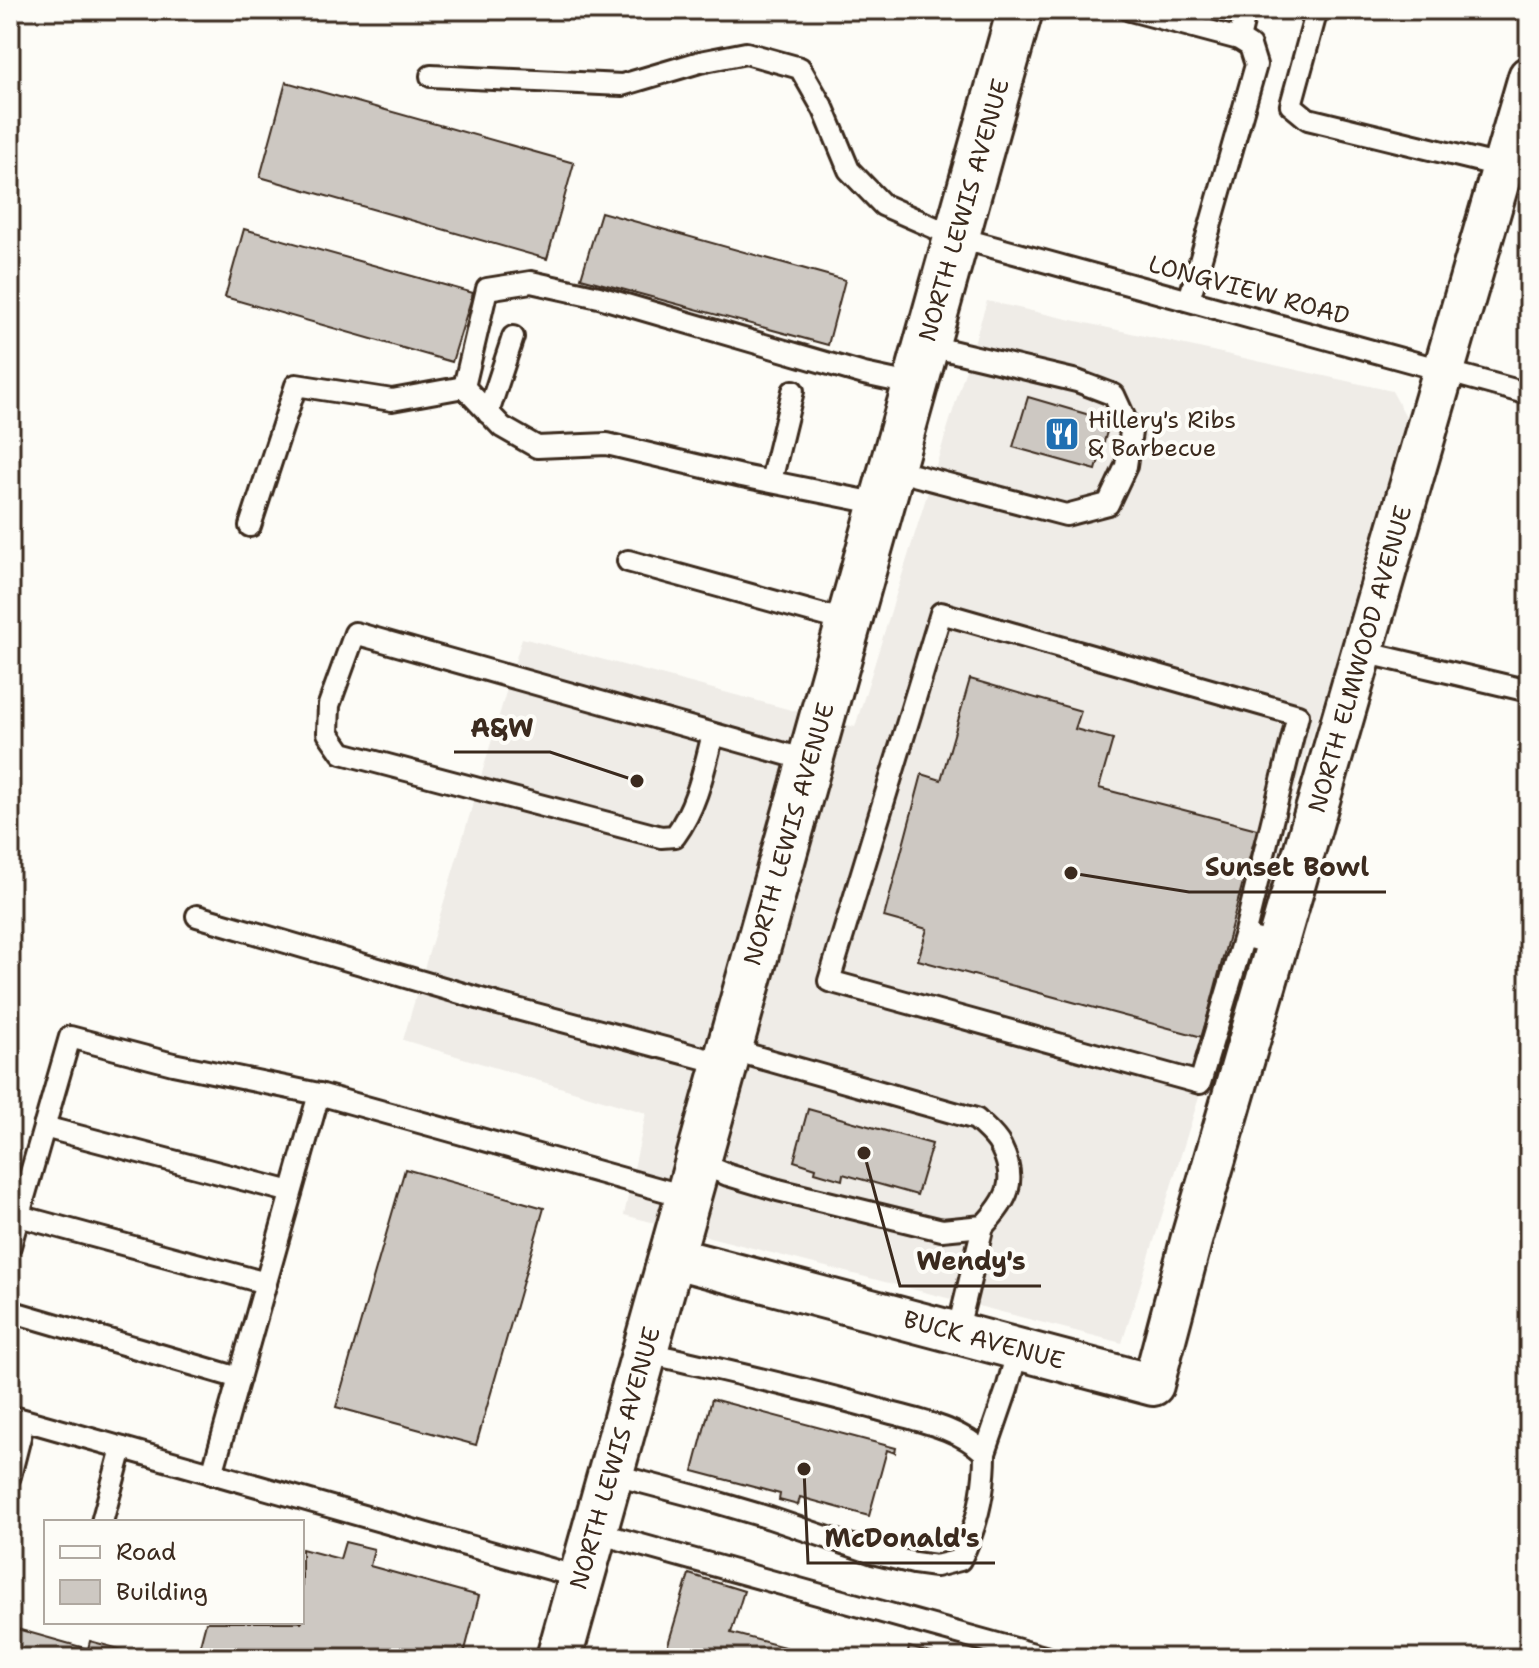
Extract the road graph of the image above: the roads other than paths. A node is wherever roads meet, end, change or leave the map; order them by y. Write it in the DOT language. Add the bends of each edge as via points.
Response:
graph roads {
  1 [pos="1020,10"];
  2 [pos="1130,10"];
  3 [pos="1246,10"];
  4 [pos="1317,10"];
  5 [pos="1239,39"];
  6 [pos="431,76"];
  7 [pos="1529,77"];
  8 [pos="1516,170"];
  9 [pos="956,237"];
  10 [pos="1189,300"];
  11 [pos="513,337"];
  12 [pos="920,365"];
  13 [pos="1444,370"];
  14 [pos="464,387"];
  15 [pos="793,391"];
  16 [pos="1529,394"];
  17 [pos="488,413"];
  18 [pos="771,481"];
  19 [pos="886,487"];
  20 [pos="250,526"];
  21 [pos="628,561"];
  22 [pos="849,622"];
  23 [pos="1363,652"];
  24 [pos="1529,691"];
  25 [pos="713,734"];
  26 [pos="810,761"];
  27 [pos="197,916"];
  28 [pos="1261,940"];
  29 [pos="727,1056"];
  30 [pos="319,1094"];
  31 [pos="44,1127"];
  32 [pos="693,1180"];
  33 [pos="291,1192"];
  34 [pos="19,1216"];
  35 [pos="983,1226"];
  36 [pos="1191,1241"];
  37 [pos="10,1246"];
  38 [pos="671,1257"];
  39 [pos="266,1283"];
  40 [pos="10,1311"];
  41 [pos="957,1333"];
  42 [pos="1018,1349"];
  43 [pos="644,1352"];
  44 [pos="239,1378"];
  45 [pos="17,1418"];
  46 [pos="122,1448"];
  47 [pos="985,1453"];
  48 [pos="212,1474"];
  49 [pos="611,1474"];
  50 [pos="10,1476"];
  51 [pos="103,1520"];
  52 [pos="594,1532"];
  53 [pos="582,1578"];
  54 [pos="1006,1652"];
  55 [pos="559,1658"];
  56 [pos="1048,1658"];
  1 -- 9 [label="main road, NORTH LEWIS AVENUE"];
  2 -- 5 [label="lane"];
  3 -- 5 [label="lane"];
  4 -- 8 [label="lane" via="1291,105 1308,119"];
  5 -- 10 [label="lane" via="1250,46 1256,65"];
  6 -- 9 [label="lane, LONGVIEW ROAD" via="622,85 746,53 800,68 849,170 883,205"];
  7 -- 8 [label="street, NORTH ELMWOOD AVENUE"];
  8 -- 13 [label="street, NORTH ELMWOOD AVENUE"];
  9 -- 10 [label="lane, LONGVIEW ROAD"];
  9 -- 12 [label="main road, NORTH LEWIS AVENUE"];
  10 -- 13 [label="lane, LONGVIEW ROAD"];
  11 -- 17 [label="lane"];
  12 -- 14 [label="lane" via="864,374 531,282 487,289"];
  12 -- 19 [label="main road, NORTH LEWIS AVENUE"];
  12 -- 19 [label="lane" via="1077,381 1114,395 1131,432 1126,466 1108,504 1066,515"];
  13 -- 16 [label="lane, LONGVIEW ROAD"];
  13 -- 23 [label="street, NORTH ELMWOOD AVENUE"];
  14 -- 17 [label="lane"];
  14 -- 20 [label="lane" via="392,400 296,385"];
  15 -- 18 [label="lane"];
  17 -- 18 [label="lane" via="537,447 607,444"];
  18 -- 19 [label="lane"];
  19 -- 22 [label="main road, NORTH LEWIS AVENUE"];
  21 -- 22 [label="lane"];
  22 -- 26 [label="main road, NORTH LEWIS AVENUE"];
  23 -- 24 [label="lane"];
  23 -- 28 [label="street, NORTH ELMWOOD AVENUE"];
  25 -- 25 [label="lane" via="355,633 329,705 328,733 342,753 661,837 675,836 684,824"];
  25 -- 26 [label="lane"];
  26 -- 29 [label="main road, NORTH LEWIS AVENUE"];
  27 -- 29 [label="lane" via="470,996"];
  28 -- 28 [label="lane" via="1200,1083 829,981 941,613 1298,715"];
  28 -- 36 [label="street, NORTH ELMWOOD AVENUE"];
  29 -- 32 [label="main road, NORTH LEWIS AVENUE"];
  29 -- 35 [label="lane" via="816,1072 976,1119 1001,1145 1011,1180 999,1209"];
  30 -- 31 [label="lane" via="70,1037"];
  30 -- 32 [label="lane"];
  30 -- 33 [label="lane"];
  31 -- 33 [label="lane"];
  31 -- 34 [label="lane"];
  32 -- 35 [label="lane" via="728,1175 942,1230"];
  32 -- 38 [label="main road, NORTH LEWIS AVENUE"];
  33 -- 39 [label="lane"];
  34 -- 37 [label="lane"];
  34 -- 39 [label="lane"];
  35 -- 41 [label="lane"];
  36 -- 42 [label="street, BUCK AVENUE" via="1153,1385"];
  38 -- 41 [label="street, BUCK AVENUE"];
  38 -- 43 [label="main road, NORTH LEWIS AVENUE"];
  39 -- 44 [label="lane"];
  40 -- 44 [label="lane"];
  41 -- 42 [label="street, BUCK AVENUE"];
  42 -- 47 [label="lane"];
  43 -- 47 [label="lane" via="937,1426"];
  43 -- 49 [label="main road, NORTH LEWIS AVENUE"];
  44 -- 48 [label="lane"];
  45 -- 46 [label="lane"];
  45 -- 50 [label="lane"];
  46 -- 48 [label="lane"];
  46 -- 51 [label="lane"];
  47 -- 49 [label="lane" via="971,1538 960,1560 936,1566 873,1553"];
  48 -- 53 [label="lane"];
  49 -- 52 [label="main road, NORTH LEWIS AVENUE"];
  52 -- 53 [label="main road, NORTH LEWIS AVENUE"];
  52 -- 54 [label="lane"];
  53 -- 55 [label="main road, NORTH LEWIS AVENUE"];
  54 -- 56 [label="lane"];
}
